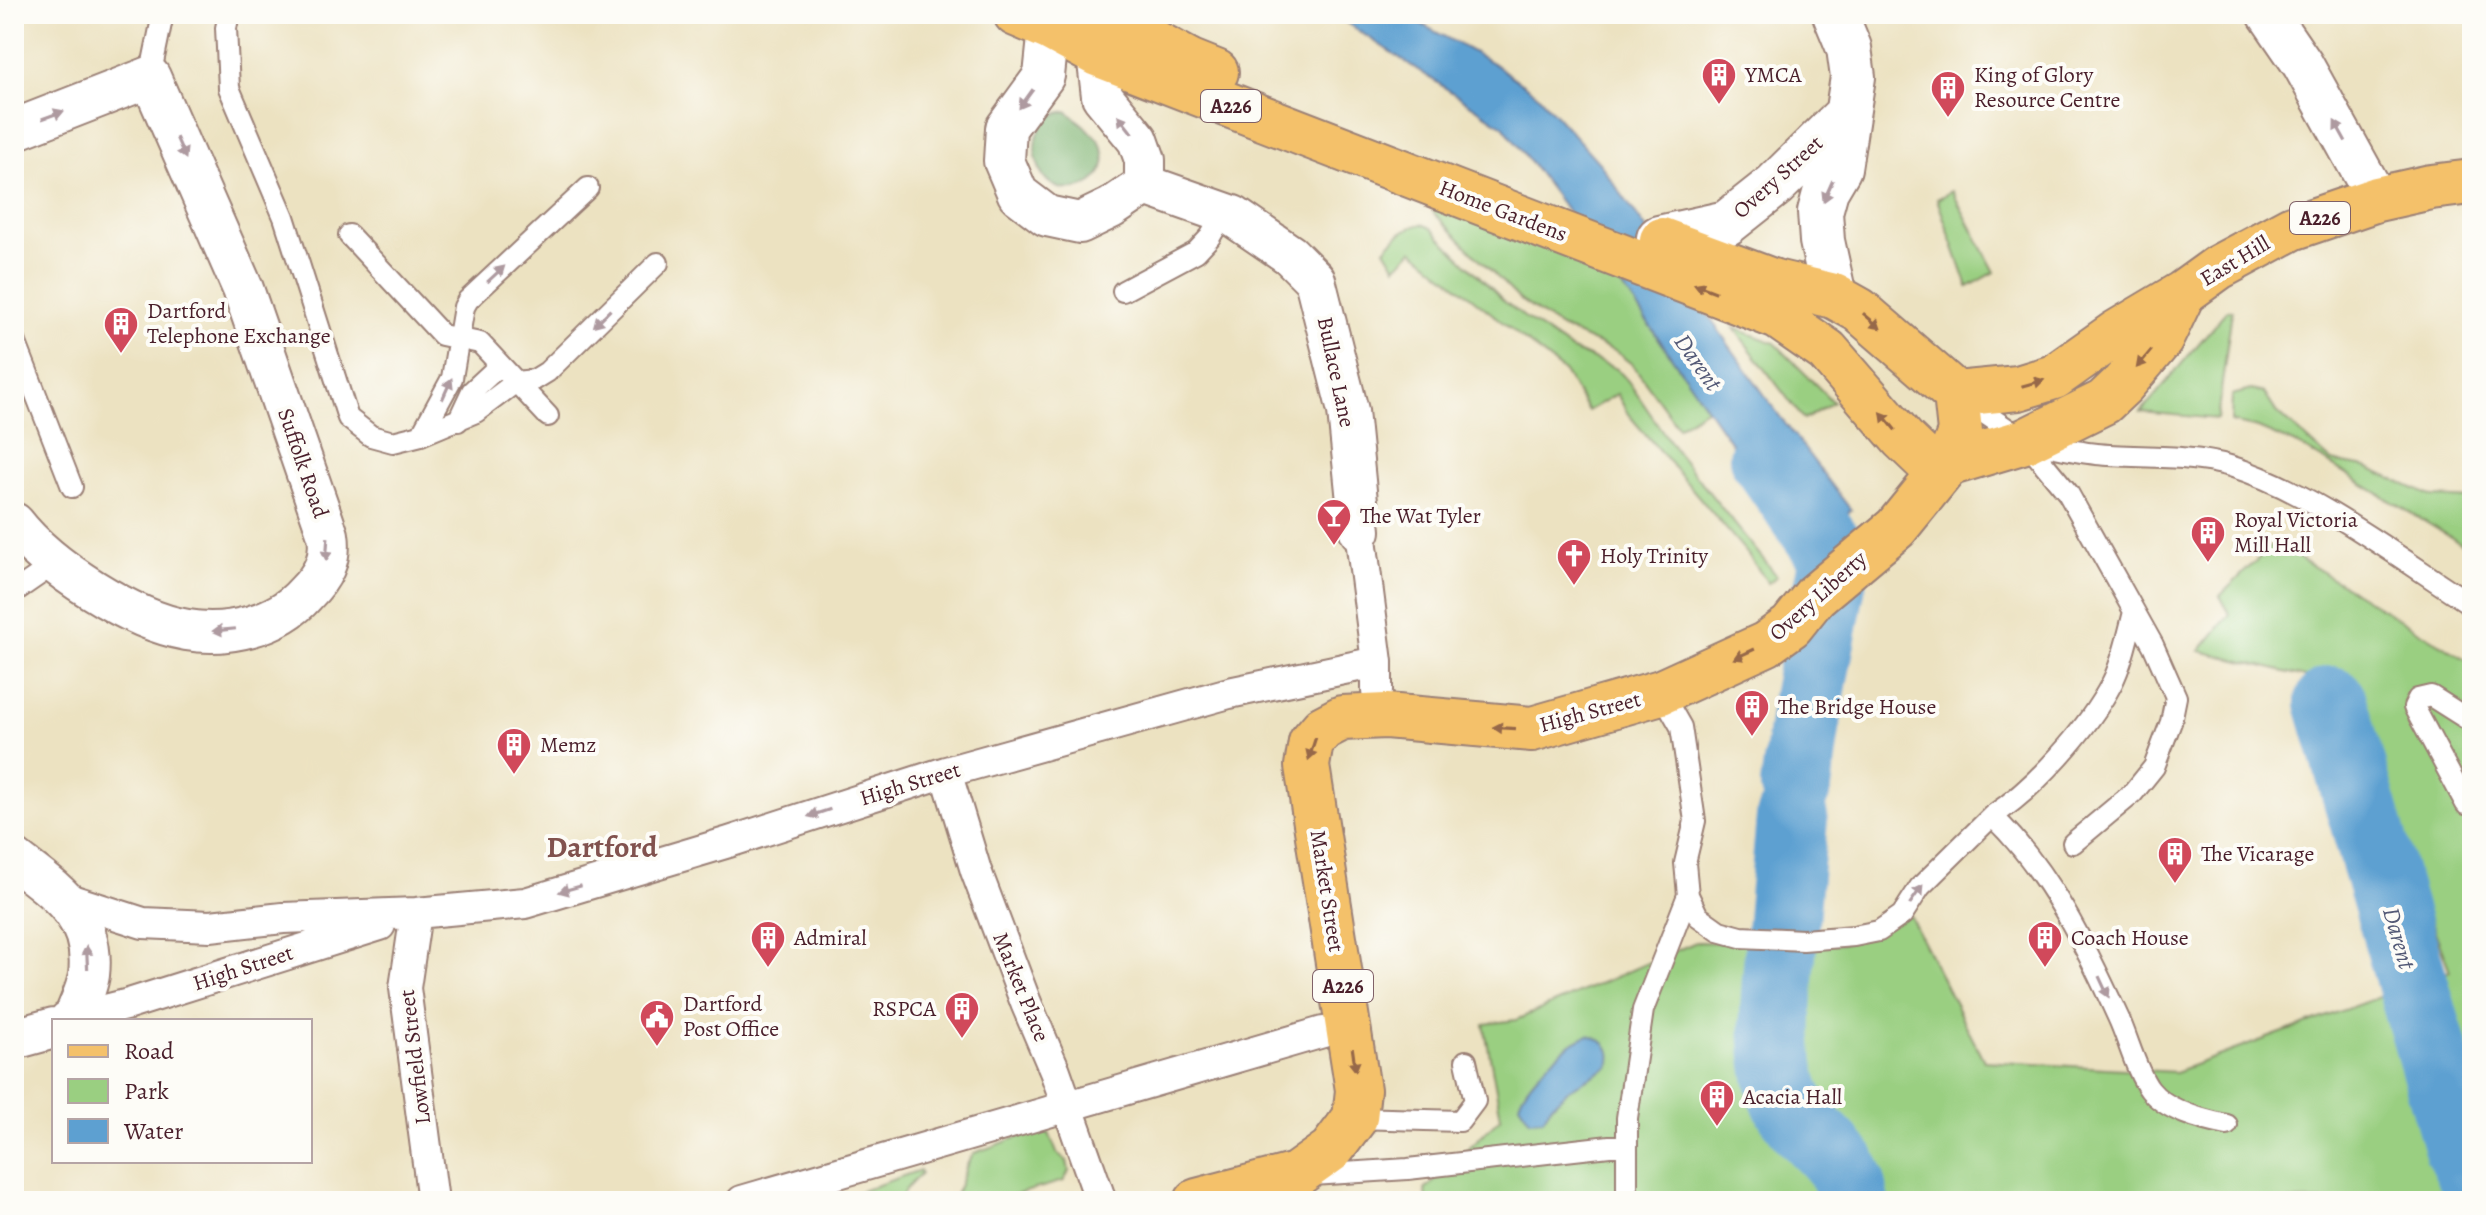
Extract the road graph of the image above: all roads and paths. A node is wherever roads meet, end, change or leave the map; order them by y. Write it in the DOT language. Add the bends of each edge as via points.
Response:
graph roads {
  1 [pos="163,14"];
  2 [pos="229,14"];
  3 [pos="1835,14"];
  4 [pos="2268,14"];
  5 [pos="1032,19"];
  6 [pos="1100,34"];
  7 [pos="150,77"];
  8 [pos="1845,116"];
  9 [pos="14,130"];
  10 [pos="1452,179"];
  11 [pos="2472,182"];
  12 [pos="1145,185"];
  13 [pos="588,188"];
  14 [pos="2377,199"];
  15 [pos="1224,213"];
  16 [pos="349,235"];
  17 [pos="1659,238"];
  18 [pos="658,263"];
  19 [pos="1123,291"];
  20 [pos="2183,293"];
  21 [pos="1834,296"];
  22 [pos="1776,299"];
  23 [pos="14,338"];
  24 [pos="460,339"];
  25 [pos="500,365"];
  26 [pos="516,382"];
  27 [pos="1956,394"];
  28 [pos="548,416"];
  29 [pos="458,421"];
  30 [pos="421,435"];
  31 [pos="2025,441"];
  32 [pos="1948,464"];
  33 [pos="72,487"];
  34 [pos="14,523"];
  35 [pos="1360,531"];
  36 [pos="56,563"];
  37 [pos="14,592"];
  38 [pos="2472,605"];
  39 [pos="2134,612"];
  40 [pos="1376,690"];
  41 [pos="1661,692"];
  42 [pos="2472,722"];
  43 [pos="946,772"];
  44 [pos="2472,801"];
  45 [pos="1992,816"];
  46 [pos="2073,843"];
  47 [pos="14,859"];
  48 [pos="1688,895"];
  49 [pos="65,898"];
  50 [pos="416,913"];
  51 [pos="68,1019"];
  52 [pos="76,1019"];
  53 [pos="52,1027"];
  54 [pos="1323,1032"];
  55 [pos="14,1039"];
  56 [pos="1466,1061"];
  57 [pos="1067,1106"];
  58 [pos="1355,1118"];
  59 [pos="2227,1125"];
  60 [pos="1627,1144"];
  61 [pos="1296,1175"];
  62 [pos="433,1201"];
  63 [pos="742,1201"];
  64 [pos="1101,1201"];
  65 [pos="1197,1201"];
  66 [pos="1627,1201"];
  1 -- 7 [label="lane"];
  2 -- 30 [label="lane" via="229,88 284,217 348,418 371,436 393,442"];
  3 -- 8 [label="street, Overy Street" via="1852,67"];
  14 -- 4 [label="street, one-way" via="2303,65"];
  5 -- 6 [label="main road, Home Gardens / A226"];
  5 -- 12 [label="street, one-way" via="1044,76 1006,128 1004,161 1018,194 1047,216 1080,223"];
  6 -- 10 [label="main road, Home Gardens / A226"];
  12 -- 6 [label="street, one-way" via="1138,140 1102,96"];
  9 -- 7 [label="street, one-way"];
  7 -- 36 [label="street, Suffolk Road, one-way" via="243,289 330,550 322,577 296,604 251,627 207,632 184,630 127,609"];
  8 -- 17 [label="street, Overy Street" via="1775,185 1727,223"];
  8 -- 21 [label="street, Overy Street, one-way" via="1839,168 1820,212"];
  10 -- 17 [label="main road, Home Gardens / A226"];
  22 -- 10 [label="main road, Home Gardens / A226, one-way"];
  11 -- 14 [label="main road, East Hill / A226"];
  12 -- 15 [label="street, Bullace Lane"];
  24 -- 13 [label="lane, one-way" via="468,300"];
  14 -- 20 [label="main road, East Hill / A226" via="2279,234"];
  15 -- 19 [label="lane" via="1196,252"];
  15 -- 35 [label="street, Bullace Lane" via="1290,255 1315,280 1348,411"];
  16 -- 24 [label="lane" via="442,335"];
  17 -- 22 [label="main road, Home Gardens / A226"];
  18 -- 26 [label="lane, one-way" via="547,372"];
  27 -- 20 [label="main road, East Hill / A226, one-way" via="2018,388 2054,377"];
  20 -- 31 [label="main road, East Hill / A226, one-way" via="2161,339 2104,402"];
  21 -- 22 [label="main road, Home Gardens / A226"];
  21 -- 27 [label="main road, Home Gardens / A226, one-way" via="1859,310"];
  32 -- 22 [label="main road, Home Gardens / A226, one-way" via="1926,461 1903,439"];
  23 -- 33 [label="lane"];
  24 -- 25 [label="lane" via="480,343"];
  30 -- 24 [label="lane, one-way" via="452,378"];
  25 -- 26 [label="lane"];
  25 -- 29 [label="lane" via="472,391"];
  26 -- 28 [label="lane"];
  26 -- 29 [label="lane"];
  27 -- 31 [label="lane"];
  27 -- 32 [label="main road, A226" via="1960,432"];
  29 -- 30 [label="lane"];
  31 -- 32 [label="main road, East Hill / A226"];
  31 -- 38 [label="lane" via="2094,454 2227,465 2279,484"];
  31 -- 39 [label="lane" via="2068,493"];
  32 -- 41 [label="main road, Overy Liberty / A226, one-way" via="1896,528 1815,596 1791,626 1766,644"];
  34 -- 36 [label="street, Suffolk Road"];
  35 -- 40 [label="street, Bullace Lane"];
  36 -- 37 [label="lane"];
  39 -- 45 [label="lane" via="2115,676 2100,703 2045,770"];
  39 -- 46 [label="lane" via="2176,697 2171,722 2154,767 2133,793"];
  41 -- 40 [label="main road, High Street / A226, one-way" via="1532,729"];
  40 -- 43 [label="street, High Street" via="1229,693"];
  40 -- 58 [label="main road, Market Street / A226, one-way" via="1323,728 1311,742 1307,766 1358,1090"];
  41 -- 48 [label="lane" via="1681,727 1695,821 1685,863"];
  42 -- 44 [label="lane" via="2431,696 2418,699 2414,707 2466,804"];
  43 -- 50 [label="street, High Street, one-way" via="525,903"];
  43 -- 57 [label="street, Market Place" via="976,871"];
  48 -- 45 [label="lane, one-way" via="1698,916 1719,931 1741,937 1803,940 1879,931 1902,915 1920,887"];
  45 -- 59 [label="lane, one-way" via="2015,838 2066,915 2151,1091 2191,1115"];
  47 -- 49 [label="street"];
  48 -- 60 [label="lane" via="1643,1010 1631,1075"];
  49 -- 50 [label="street, High Street" via="143,923 183,925"];
  51 -- 49 [label="street, one-way" via="89,976 81,922"];
  50 -- 52 [label="street, High Street"];
  50 -- 62 [label="street, Lowfield Street" via="398,989"];
  53 -- 55 [label="street, High Street"];
  54 -- 57 [label="street"];
  56 -- 58 [label="lane" via="1475,1101 1460,1121"];
  57 -- 63 [label="street"];
  57 -- 64 [label="street, Market Place"];
  58 -- 61 [label="main road" via="1331,1150"];
  60 -- 61 [label="lane" via="1408,1169"];
  60 -- 66 [label="lane"];
  61 -- 65 [label="main road"];
}
